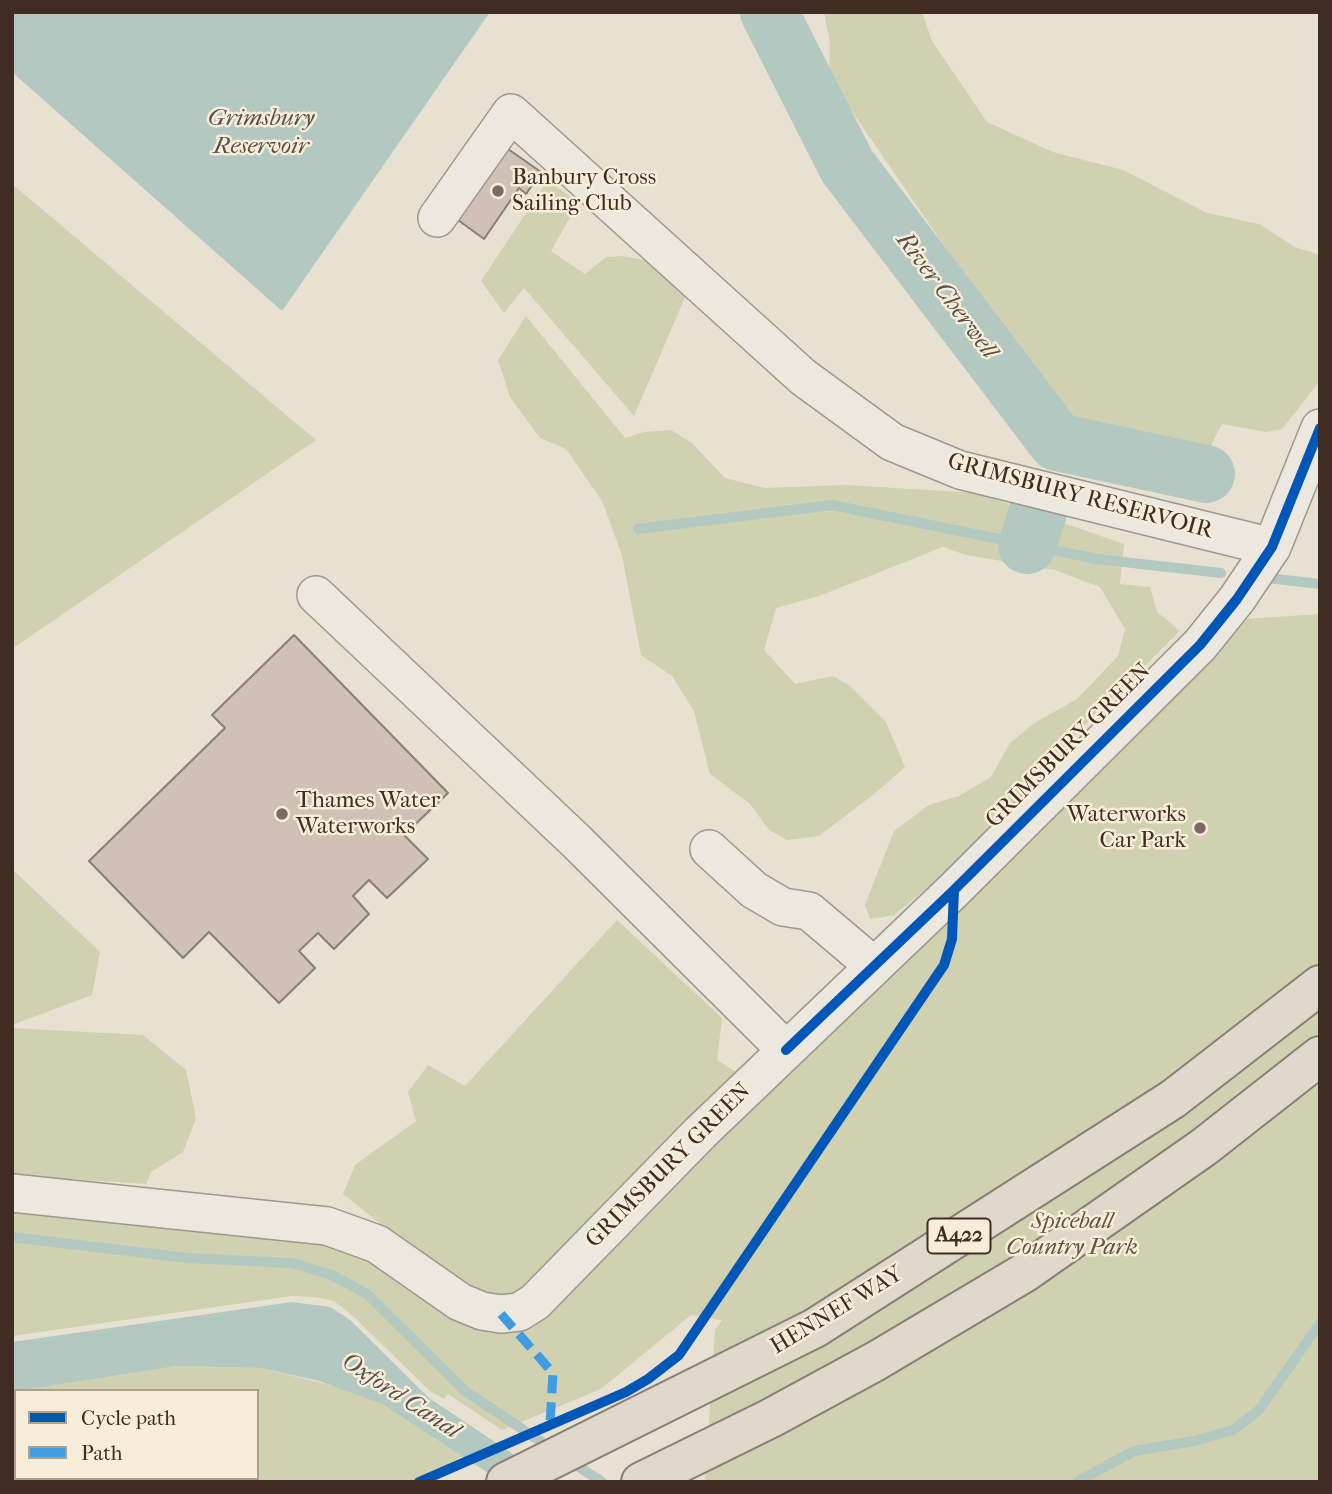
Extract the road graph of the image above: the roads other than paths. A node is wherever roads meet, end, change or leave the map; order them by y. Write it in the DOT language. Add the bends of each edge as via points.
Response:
graph roads {
  1 [pos="437,218"];
  2 [pos="1320,428"];
  3 [pos="1274,540"];
  4 [pos="316,595"];
  5 [pos="709,849"];
  6 [pos="874,967"];
  7 [pos="1320,985"];
  8 [pos="786,1050"];
  9 [pos="1320,1056"];
  10 [pos="12,1193"];
  11 [pos="506,1482"];
  12 [pos="641,1482"];
  1 -- 3 [label="street, GRIMSBURY RESERVOIR" via="512,113 803,377 891,442 960,470"];
  2 -- 3 [label="street, GRIMSBURY GREEN"];
  3 -- 6 [label="street, GRIMSBURY GREEN" via="1237,599 1200,645"];
  4 -- 8 [label="street" via="576,841"];
  5 -- 6 [label="street" via="754,890 783,907 809,911"];
  6 -- 8 [label="street, GRIMSBURY GREEN"];
  7 -- 11 [label="highway, HENNEF WAY / A422" via="1173,1099 815,1328"];
  8 -- 10 [label="street, GRIMSBURY GREEN" via="535,1302 519,1312 482,1311 460,1302 377,1244 327,1226"];
  9 -- 12 [label="highway, A422" via="1204,1147 1024,1273 794,1406"];
}
